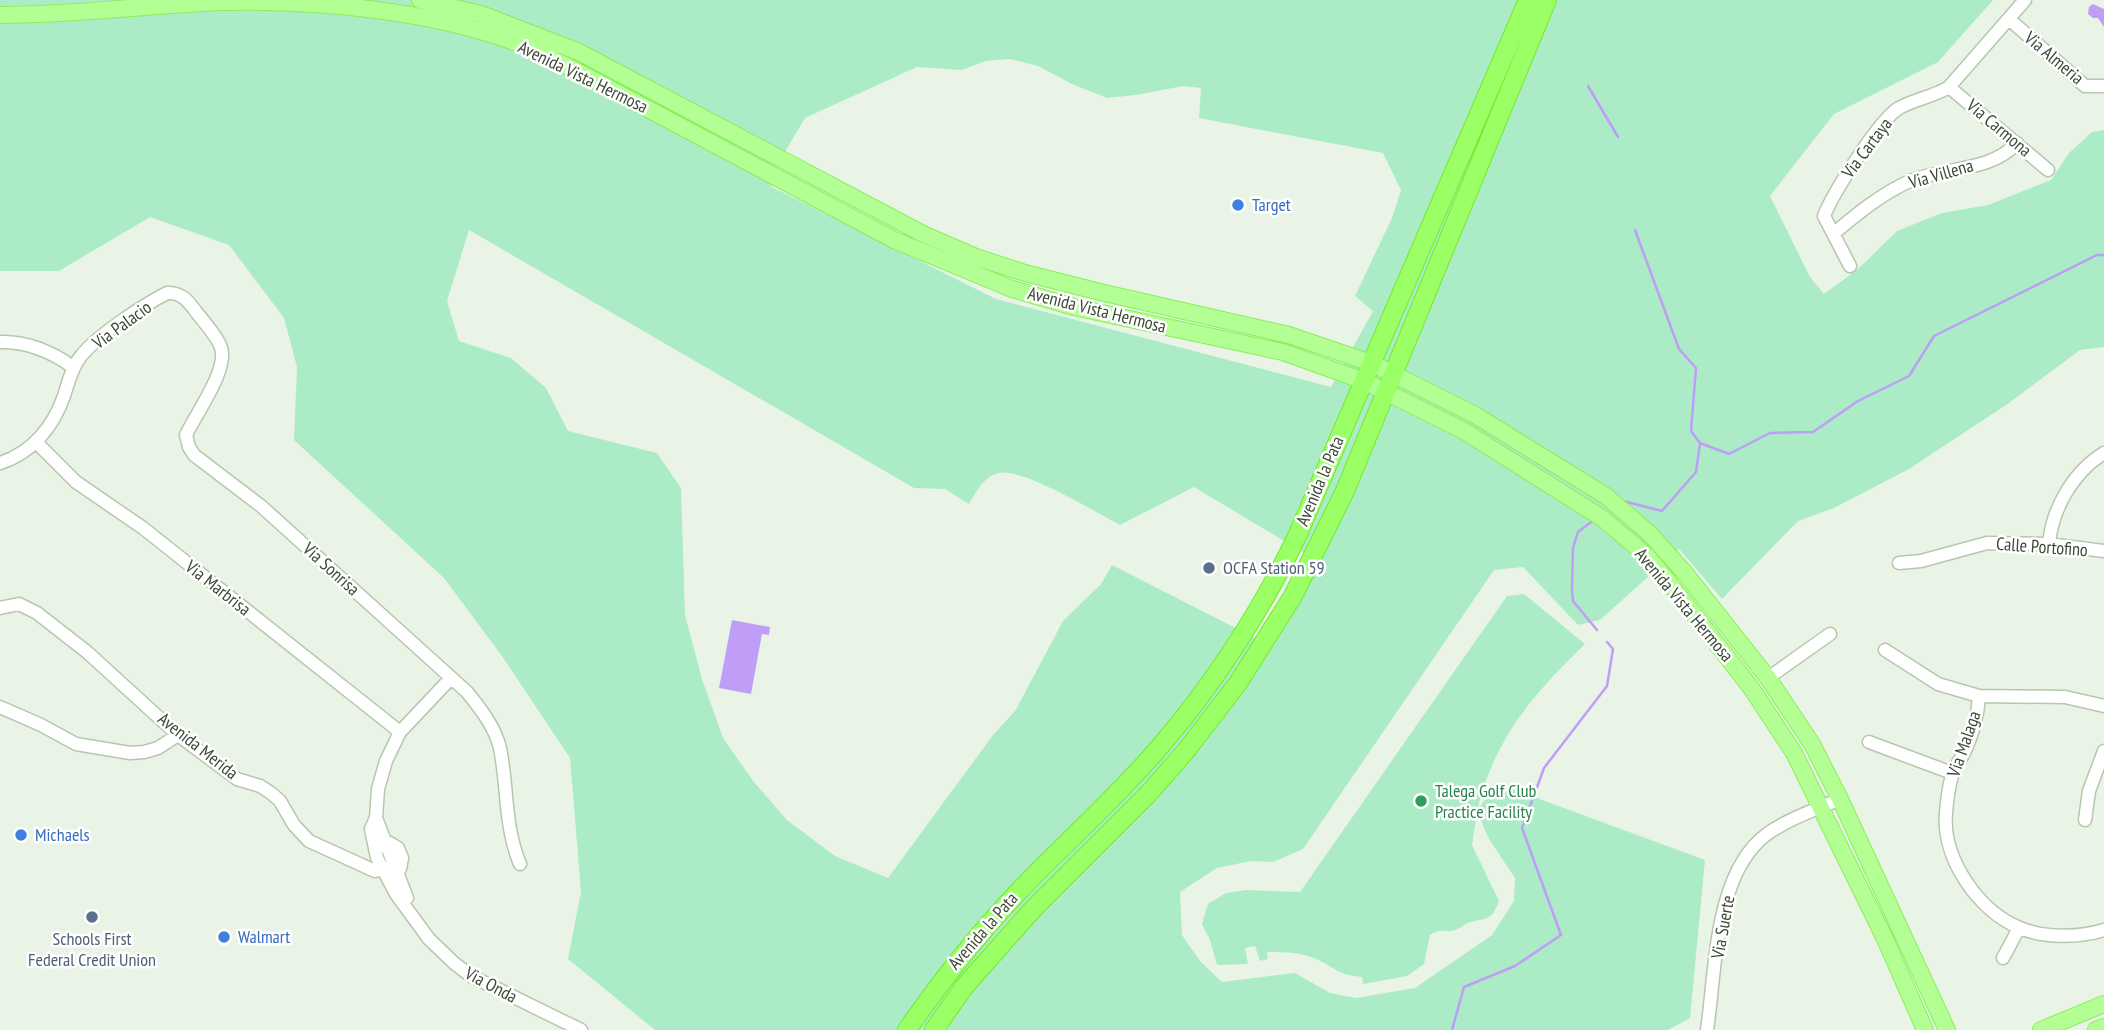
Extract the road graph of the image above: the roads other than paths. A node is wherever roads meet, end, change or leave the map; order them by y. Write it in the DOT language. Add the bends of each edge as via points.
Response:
graph roads {
  1 [pos="421,0"];
  2 [pos="1528,0"];
  3 [pos="1548,0"];
  4 [pos="2025,0"];
  5 [pos="0,15"];
  6 [pos="2008,19"];
  7 [pos="2104,86"];
  8 [pos="1949,87"];
  9 [pos="2017,143"];
  10 [pos="2048,170"];
  11 [pos="1833,234"];
  12 [pos="1850,266"];
  13 [pos="178,293"];
  14 [pos="0,342"];
  15 [pos="1371,363"];
  16 [pos="74,368"];
  17 [pos="1394,374"];
  18 [pos="1364,381"];
  19 [pos="1387,391"];
  20 [pos="37,443"];
  21 [pos="2104,453"];
  22 [pos="0,463"];
  23 [pos="2049,544"];
  24 [pos="2104,551"];
  25 [pos="1899,563"];
  26 [pos="0,608"];
  27 [pos="1830,634"];
  28 [pos="1885,650"];
  29 [pos="451,678"];
  30 [pos="1768,678"];
  31 [pos="1979,696"];
  32 [pos="2104,706"];
  33 [pos="0,707"];
  34 [pos="400,732"];
  35 [pos="178,736"];
  36 [pos="1868,742"];
  37 [pos="2104,751"];
  38 [pos="1952,773"];
  39 [pos="1840,799"];
  40 [pos="1822,807"];
  41 [pos="2085,820"];
  42 [pos="381,846"];
  43 [pos="520,864"];
  44 [pos="392,866"];
  45 [pos="416,920"];
  46 [pos="2019,928"];
  47 [pos="2104,930"];
  48 [pos="2003,958"];
  49 [pos="2104,1004"];
  50 [pos="2104,1027"];
  51 [pos="581,1030"];
  52 [pos="906,1030"];
  53 [pos="934,1030"];
  54 [pos="1707,1030"];
  55 [pos="1925,1030"];
  56 [pos="1947,1030"];
  57 [pos="2041,1030"];
  58 [pos="2096,1030"];
  1 -- 15 [label="main road, Avenida Vista Hermosa" via="481,14 579,51 923,234 976,257 1100,292 1289,335"];
  2 -- 15 [label="highway, Avenida la Pata"];
  3 -- 17 [label="highway, Avenida la Pata"];
  4 -- 6 [label="street, Via Cartaya"];
  5 -- 18 [label="main road, Avenida Vista Hermosa" via="224,2 329,3 478,31 520,44 573,69 894,240 1012,289 1283,352"];
  6 -- 7 [label="street, Via Almeria" via="2085,86"];
  6 -- 8 [label="street, Via Cartaya"];
  8 -- 9 [label="street, Via Carmona"];
  8 -- 11 [label="street, Via Cartaya" via="1886,118 1829,201 1824,216"];
  9 -- 10 [label="street, Via Carmona"];
  9 -- 11 [label="street, Via Villena" via="1996,159 1911,181 1868,204"];
  11 -- 12 [label="street, Via Cartaya"];
  13 -- 16 [label="street, Via Palacio" via="163,295 113,328"];
  13 -- 29 [label="street, Via Sonrisa" via="189,302 224,356 186,435 194,455 261,506"];
  14 -- 16 [label="street" via="44,351"];
  15 -- 17 [label="main road, Avenida Vista Hermosa"];
  15 -- 18 [label="highway, Avenida la Pata"];
  16 -- 20 [label="street, Via Palacio" via="58,409"];
  17 -- 19 [label="highway, Avenida la Pata"];
  17 -- 30 [label="main road, Avenida Vista Hermosa" via="1527,445 1628,514 1667,551"];
  18 -- 19 [label="main road, Avenida Vista Hermosa"];
  18 -- 52 [label="highway, Avenida la Pata" via="1289,554 1216,675 1158,749 1020,890 956,963"];
  19 -- 40 [label="main road, Avenida Vista Hermosa" via="1517,462 1616,528 1648,557 1752,689"];
  19 -- 53 [label="highway, Avenida la Pata" via="1305,576 1238,682 1185,752 964,986"];
  20 -- 22 [label="street, Via Palacio"];
  20 -- 34 [label="street, Via Marbrisa" via="76,482 143,528"];
  21 -- 23 [label="street" via="2085,468 2059,504"];
  23 -- 24 [label="street, Calle Portofino"];
  23 -- 25 [label="street, Calle Portofino" via="1987,543"];
  26 -- 35 [label="street, Avenida Merida" via="19,604 37,613"];
  27 -- 30 [label="street"];
  28 -- 31 [label="street, Via Malaga" via="1938,684"];
  29 -- 34 [label="street, Via Onda"];
  29 -- 43 [label="street, Via Sonrisa" via="484,713 499,746 511,843"];
  30 -- 39 [label="main road, Avenida Vista Hermosa" via="1812,744"];
  31 -- 32 [label="street, Via Malaga" via="2065,697"];
  31 -- 38 [label="street, Via Malaga" via="1974,728"];
  33 -- 35 [label="street" via="76,744 144,752"];
  34 -- 42 [label="street, Via Onda" via="377,789 371,829"];
  35 -- 44 [label="street, Avenida Merida" via="237,779 271,793 309,841 375,871"];
  36 -- 38 [label="street"];
  37 -- 41 [label="street" via="2089,791"];
  38 -- 46 [label="street, Via Malaga" via="1945,817 1956,863 1982,902"];
  39 -- 40 [label="street, Via Suerte"];
  39 -- 56 [label="main road, Avenida Vista Hermosa"];
  40 -- 54 [label="street, Via Suerte" via="1769,832 1738,870 1723,915"];
  40 -- 55 [label="main road, Avenida Vista Hermosa"];
  42 -- 44 [label="street, Via Onda"];
  42 -- 44 [label="street" via="390,843 401,852"];
  44 -- 45 [label="street, Via Onda"];
  44 -- 45 [label="street, Via Onda"];
  45 -- 51 [label="street, Via Onda" via="429,939 471,976"];
  46 -- 47 [label="street, Via Malaga" via="2055,935"];
  46 -- 48 [label="street"];
  49 -- 57 [label="main road"];
  50 -- 58 [label="main road"];
}
